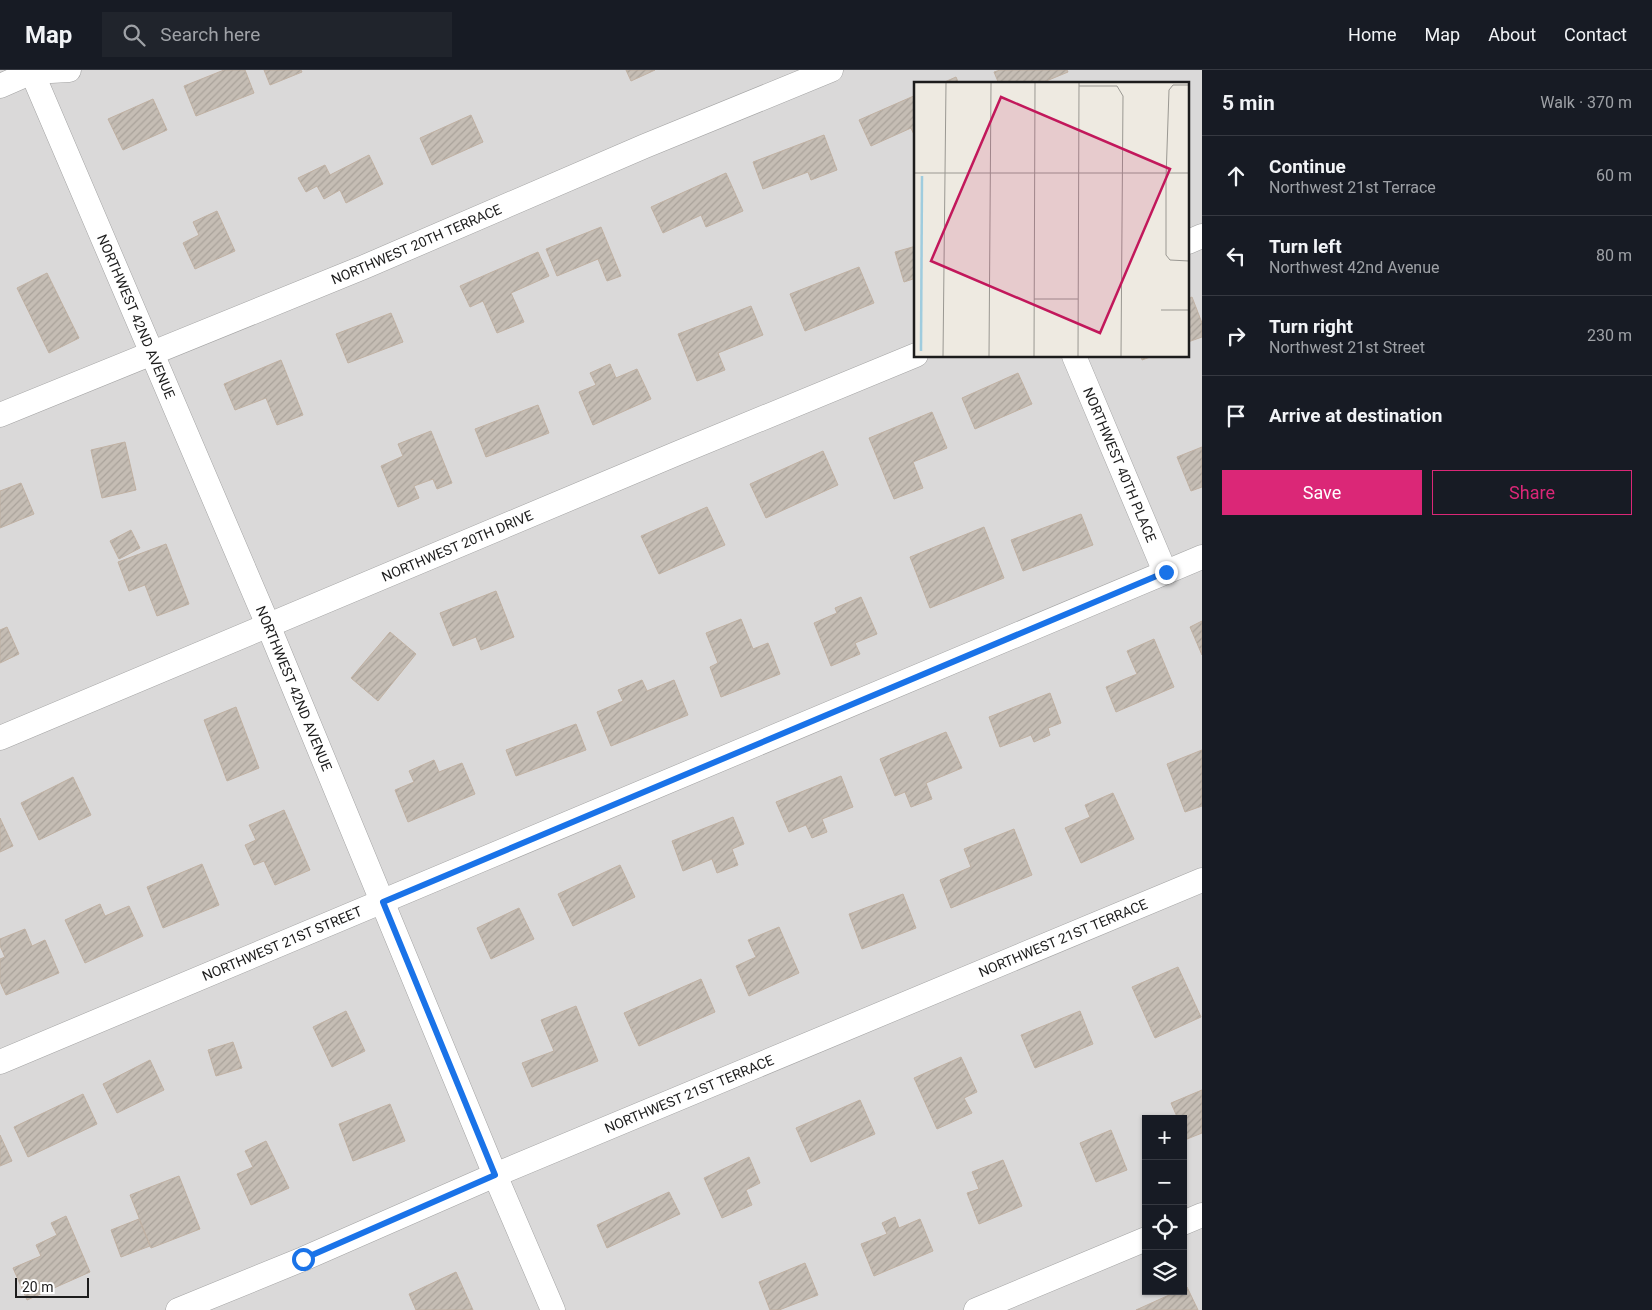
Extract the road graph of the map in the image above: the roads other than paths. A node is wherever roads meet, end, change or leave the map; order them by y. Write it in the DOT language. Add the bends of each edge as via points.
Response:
graph roads {
  1 [pos="69,70"];
  2 [pos="831,70"];
  3 [pos="31,71"];
  4 [pos="0,86"];
  5 [pos="1202,236"];
  6 [pos="1190,241"];
  7 [pos="153,353"];
  8 [pos="914,356"];
  9 [pos="1075,358"];
  10 [pos="0,415"];
  11 [pos="1202,557"];
  12 [pos="1166,572"];
  13 [pos="268,625"];
  14 [pos="0,738"];
  15 [pos="1202,880"];
  16 [pos="383,902"];
  17 [pos="0,1062"];
  18 [pos="495,1175"];
  19 [pos="1202,1215"];
  20 [pos="1187,1221"];
  21 [pos="1142,1241"];
  22 [pos="178,1310"];
  23 [pos="553,1310"];
  24 [pos="976,1310"];
  1 -- 3 [label="street"];
  2 -- 7 [label="street, NORTHWEST 20TH TERRACE"];
  3 -- 4 [label="street"];
  3 -- 7 [label="street, NORTHWEST 42ND AVENUE"];
  5 -- 6 [label="street"];
  7 -- 10 [label="street, NORTHWEST 20TH TERRACE"];
  7 -- 13 [label="street, NORTHWEST 42ND AVENUE"];
  8 -- 13 [label="street, NORTHWEST 20TH DRIVE"];
  9 -- 12 [label="street, NORTHWEST 40TH PLACE"];
  11 -- 12 [label="street, NORTHWEST 21ST STREET"];
  12 -- 16 [label="street, NORTHWEST 21ST STREET"];
  13 -- 14 [label="street, NORTHWEST 20TH DRIVE"];
  13 -- 16 [label="street, NORTHWEST 42ND AVENUE"];
  15 -- 18 [label="street, NORTHWEST 21ST TERRACE"];
  16 -- 17 [label="street, NORTHWEST 21ST STREET"];
  16 -- 18 [label="street, NORTHWEST 42ND AVENUE"];
  18 -- 22 [label="street, NORTHWEST 21ST TERRACE"];
  18 -- 23 [label="street, NORTHWEST 42ND AVENUE"];
  19 -- 20 [label="street"];
  21 -- 24 [label="street"];
}
